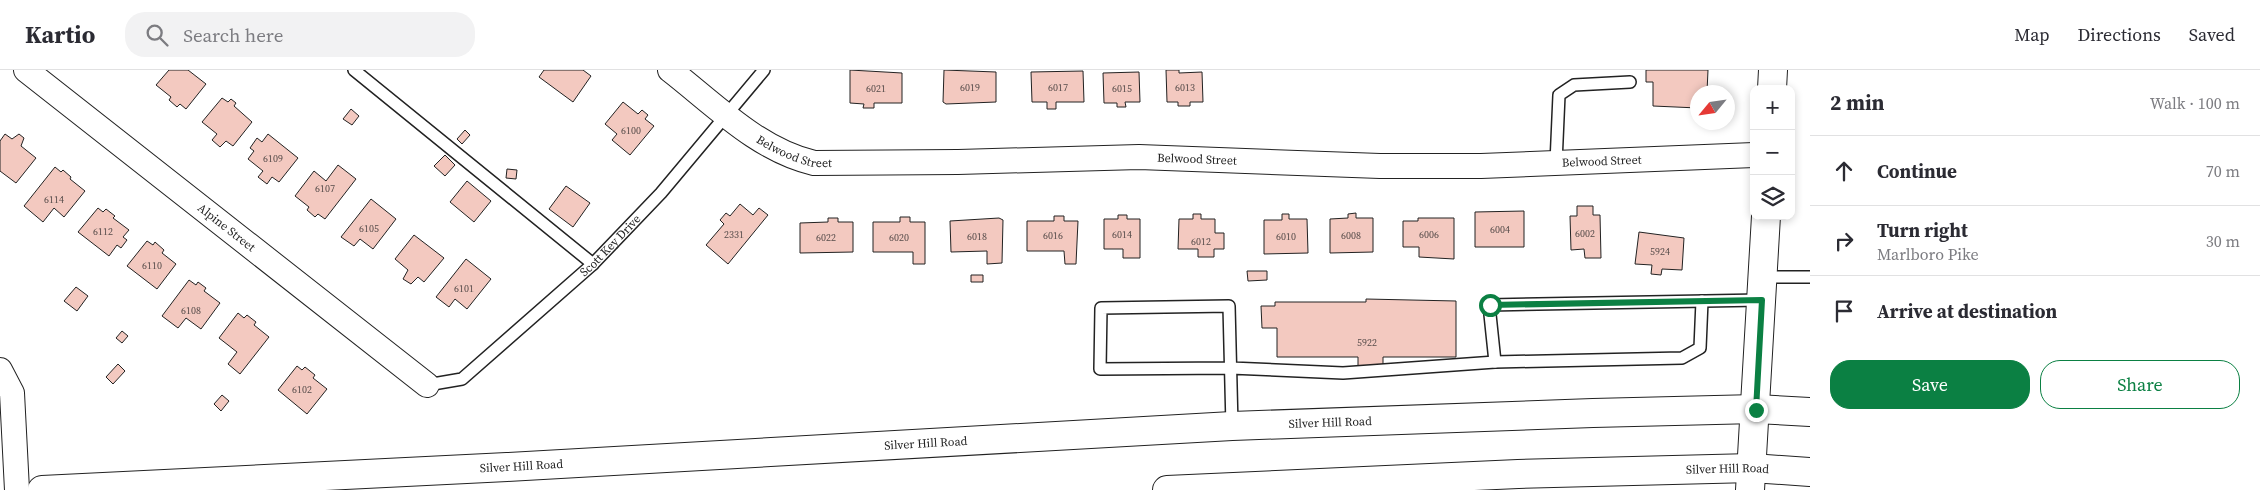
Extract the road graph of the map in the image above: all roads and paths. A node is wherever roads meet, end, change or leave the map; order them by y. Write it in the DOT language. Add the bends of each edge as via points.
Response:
graph roads {
  1 [pos="26,70"];
  2 [pos="354,70"];
  3 [pos="670,70"];
  4 [pos="764,70"];
  5 [pos="1773,70"];
  6 [pos="1630,82"];
  7 [pos="1772,85"];
  8 [pos="728,116"];
  9 [pos="1750,154"];
  10 [pos="1556,163"];
  11 [pos="1766,220"];
  12 [pos="593,264"];
  13 [pos="1810,277"];
  14 [pos="1762,289"];
  15 [pos="1702,301"];
  16 [pos="1495,362"];
  17 [pos="1230,368"];
  18 [pos="0,370"];
  19 [pos="428,385"];
  20 [pos="1756,410"];
  21 [pos="1810,412"];
  22 [pos="1232,426"];
  23 [pos="1810,472"];
  24 [pos="1751,479"];
  25 [pos="16,490"];
  26 [pos="42,490"];
  27 [pos="1167,490"];
  1 -- 19 [label="street, Alpine Street"];
  2 -- 12 [label="lane"];
  3 -- 8 [label="street, Belwood Street"];
  4 -- 8 [label="lane, Scott Key Drive"];
  5 -- 7 [label="main road"];
  6 -- 10 [label="lane" via="1574,84 1560,95"];
  8 -- 10 [label="street, Belwood Street" via="774,149 814,163 1139,157 1380,166"];
  8 -- 12 [label="lane, Scott Key Drive"];
  9 -- 10 [label="street, Belwood Street"];
  11 -- 14 [label="main road"];
  12 -- 19 [label="lane, Scott Key Drive" via="462,379"];
  13 -- 14 [label="lane"];
  14 -- 15 [label="lane"];
  14 -- 20 [label="main road"];
  15 -- 16 [label="lane" via="1700,348 1682,358"];
  15 -- 16 [label="lane" via="1490,305"];
  16 -- 17 [label="lane" via="1343,374"];
  17 -- 17 [label="lane" via="1229,306 1101,308 1100,369"];
  17 -- 22 [label="lane"];
  18 -- 25 [label="street" via="12,393"];
  20 -- 21 [label="main road, Silver Hill Road"];
  20 -- 22 [label="main road, Silver Hill Road"];
  20 -- 24 [label="main road"];
  22 -- 26 [label="main road, Silver Hill Road"];
  23 -- 24 [label="main road, Silver Hill Road"];
  24 -- 27 [label="main road, Silver Hill Road" via="1518,474"];
}
